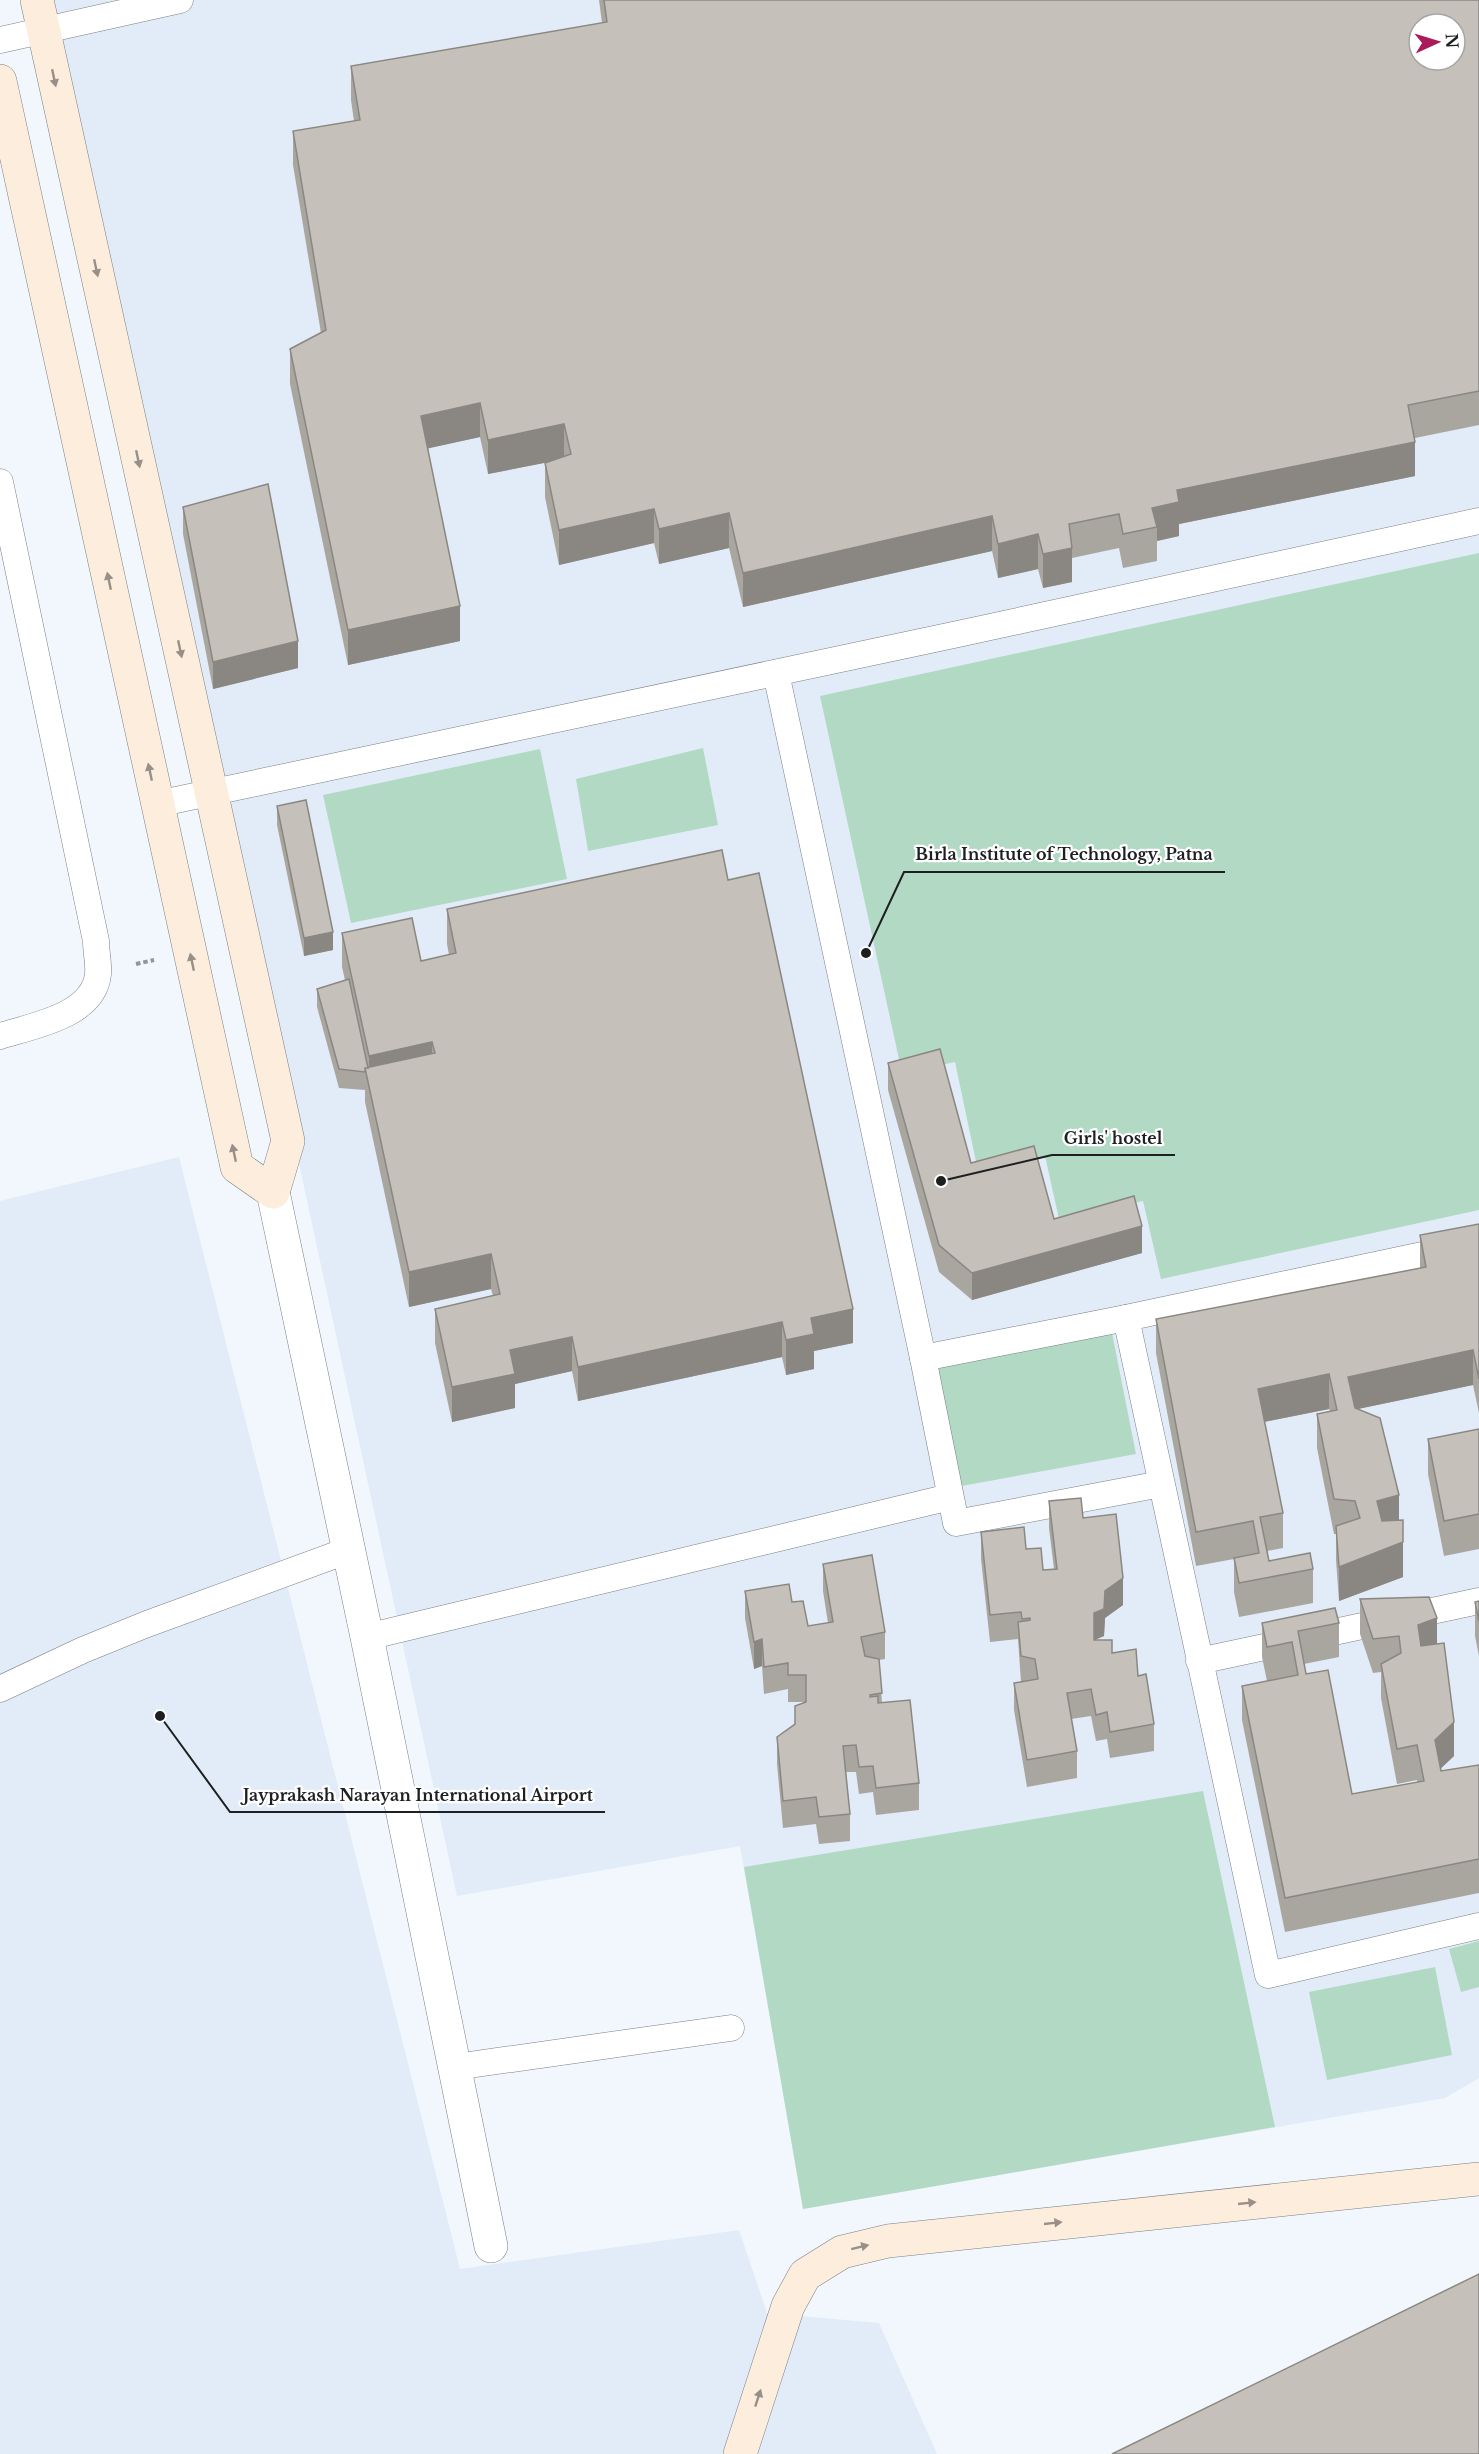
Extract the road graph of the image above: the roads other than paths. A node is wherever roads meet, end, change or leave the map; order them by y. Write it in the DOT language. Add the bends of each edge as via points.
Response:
graph roads {
  1 [pos="180,0"];
  2 [pos="40,15"];
  3 [pos="0,40"];
  4 [pos="0,81"];
  5 [pos="0,482"];
  6 [pos="1479,521"];
  7 [pos="776,673"];
  8 [pos="211,792"];
  9 [pos="157,804"];
  10 [pos="0,1036"];
  11 [pos="273,1192"];
  12 [pos="1479,1243"];
  13 [pos="1126,1318"];
  14 [pos="923,1358"];
  15 [pos="1161,1484"];
  16 [pos="950,1497"];
  17 [pos="349,1550"];
  18 [pos="1479,1601"];
  19 [pos="367,1637"];
  20 [pos="1199,1660"];
  21 [pos="0,1689"];
  22 [pos="1479,1926"];
  23 [pos="731,2028"];
  24 [pos="455,2067"];
  25 [pos="1479,2179"];
  26 [pos="492,2246"];
  27 [pos="740,2454"];
  1 -- 2 [label="lane"];
  2 -- 3 [label="lane"];
  2 -- 8 [label="street, one-way"];
  9 -- 4 [label="street, one-way"];
  5 -- 10 [label="lane" via="96,941 98,976 87,1001 60,1018"];
  6 -- 7 [label="lane"];
  7 -- 8 [label="lane"];
  7 -- 14 [label="lane"];
  8 -- 9 [label="lane"];
  8 -- 11 [label="street" via="288,1141"];
  11 -- 9 [label="street, one-way" via="237,1167"];
  11 -- 17 [label="street"];
  12 -- 13 [label="lane"];
  13 -- 14 [label="lane"];
  13 -- 15 [label="lane"];
  14 -- 16 [label="lane"];
  15 -- 16 [label="lane" via="956,1523"];
  15 -- 20 [label="lane"];
  16 -- 19 [label="lane"];
  17 -- 19 [label="street"];
  17 -- 21 [label="lane" via="147,1624"];
  18 -- 20 [label="lane"];
  19 -- 24 [label="street"];
  20 -- 22 [label="lane" via="1268,1975"];
  23 -- 24 [label="lane"];
  24 -- 26 [label="street"];
  27 -- 25 [label="street, one-way" via="788,2306 805,2275 842,2252 888,2241"];
}
